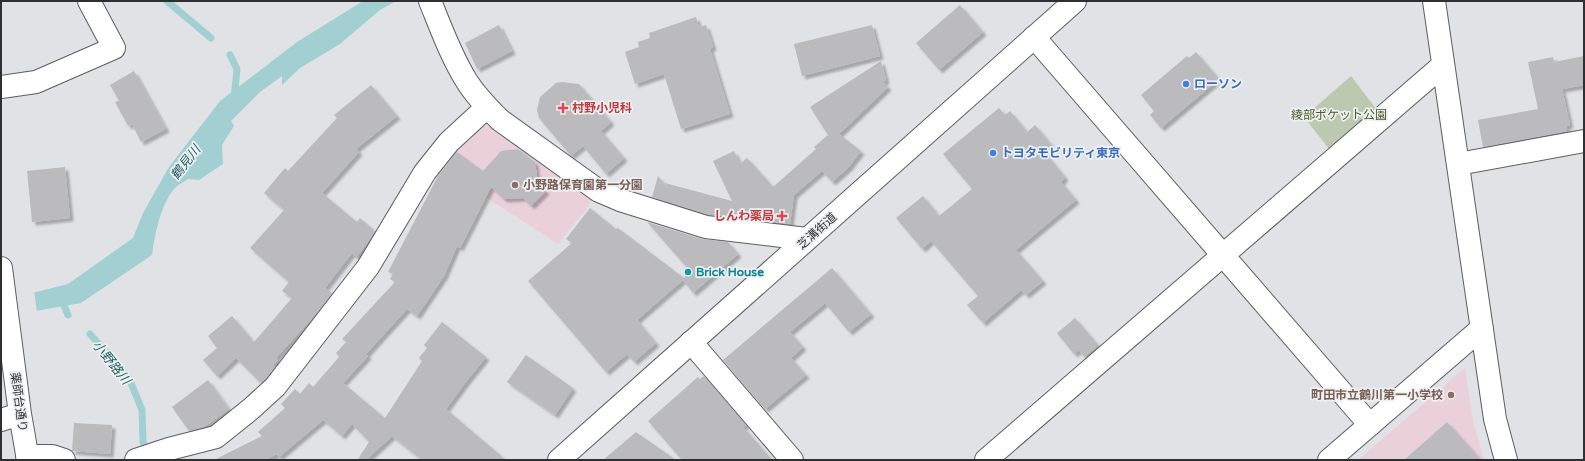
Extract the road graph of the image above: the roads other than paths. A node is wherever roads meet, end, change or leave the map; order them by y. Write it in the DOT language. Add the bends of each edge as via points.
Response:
graph roads {
  1 [pos="89,1"];
  2 [pos="430,1"];
  3 [pos="1075,1"];
  4 [pos="1434,1"];
  5 [pos="1034,37"];
  6 [pos="1443,66"];
  7 [pos="1,87"];
  8 [pos="487,106"];
  9 [pos="1584,141"];
  10 [pos="1458,164"];
  11 [pos="807,239"];
  12 [pos="1223,256"];
  13 [pos="1,268"];
  14 [pos="1482,328"];
  15 [pos="691,342"];
  16 [pos="10,417"];
  17 [pos="1370,425"];
  18 [pos="27,458"];
  19 [pos="139,459"];
  20 [pos="64,460"];
  21 [pos="559,460"];
  22 [pos="792,460"];
  23 [pos="986,460"];
  24 [pos="1329,460"];
  25 [pos="1506,460"];
  1 -- 7 [label="street" via="114,48 36,82"];
  2 -- 8 [label="street" via="466,81"];
  3 -- 5 [label="street, 芝溝街道"];
  4 -- 6 [label="street"];
  5 -- 11 [label="street, 芝溝街道"];
  5 -- 12 [label="street"];
  6 -- 10 [label="street"];
  6 -- 12 [label="street"];
  8 -- 11 [label="street" via="500,120 599,191 620,200 706,227"];
  8 -- 19 [label="street" via="449,142 425,172 368,267 275,387 216,437"];
  9 -- 10 [label="street"];
  10 -- 14 [label="street"];
  11 -- 15 [label="street, 芝溝街道"];
  12 -- 17 [label="street"];
  12 -- 23 [label="street"];
  13 -- 16 [label="street, 薬師台通り" via="11,343"];
  14 -- 17 [label="street"];
  14 -- 25 [label="street" via="1495,419"];
  15 -- 21 [label="street, 芝溝街道"];
  15 -- 22 [label="street"];
  16 -- 18 [label="street, 薬師台通り"];
  17 -- 24 [label="street"];
  18 -- 20 [label="street" via="52,456"];
}
